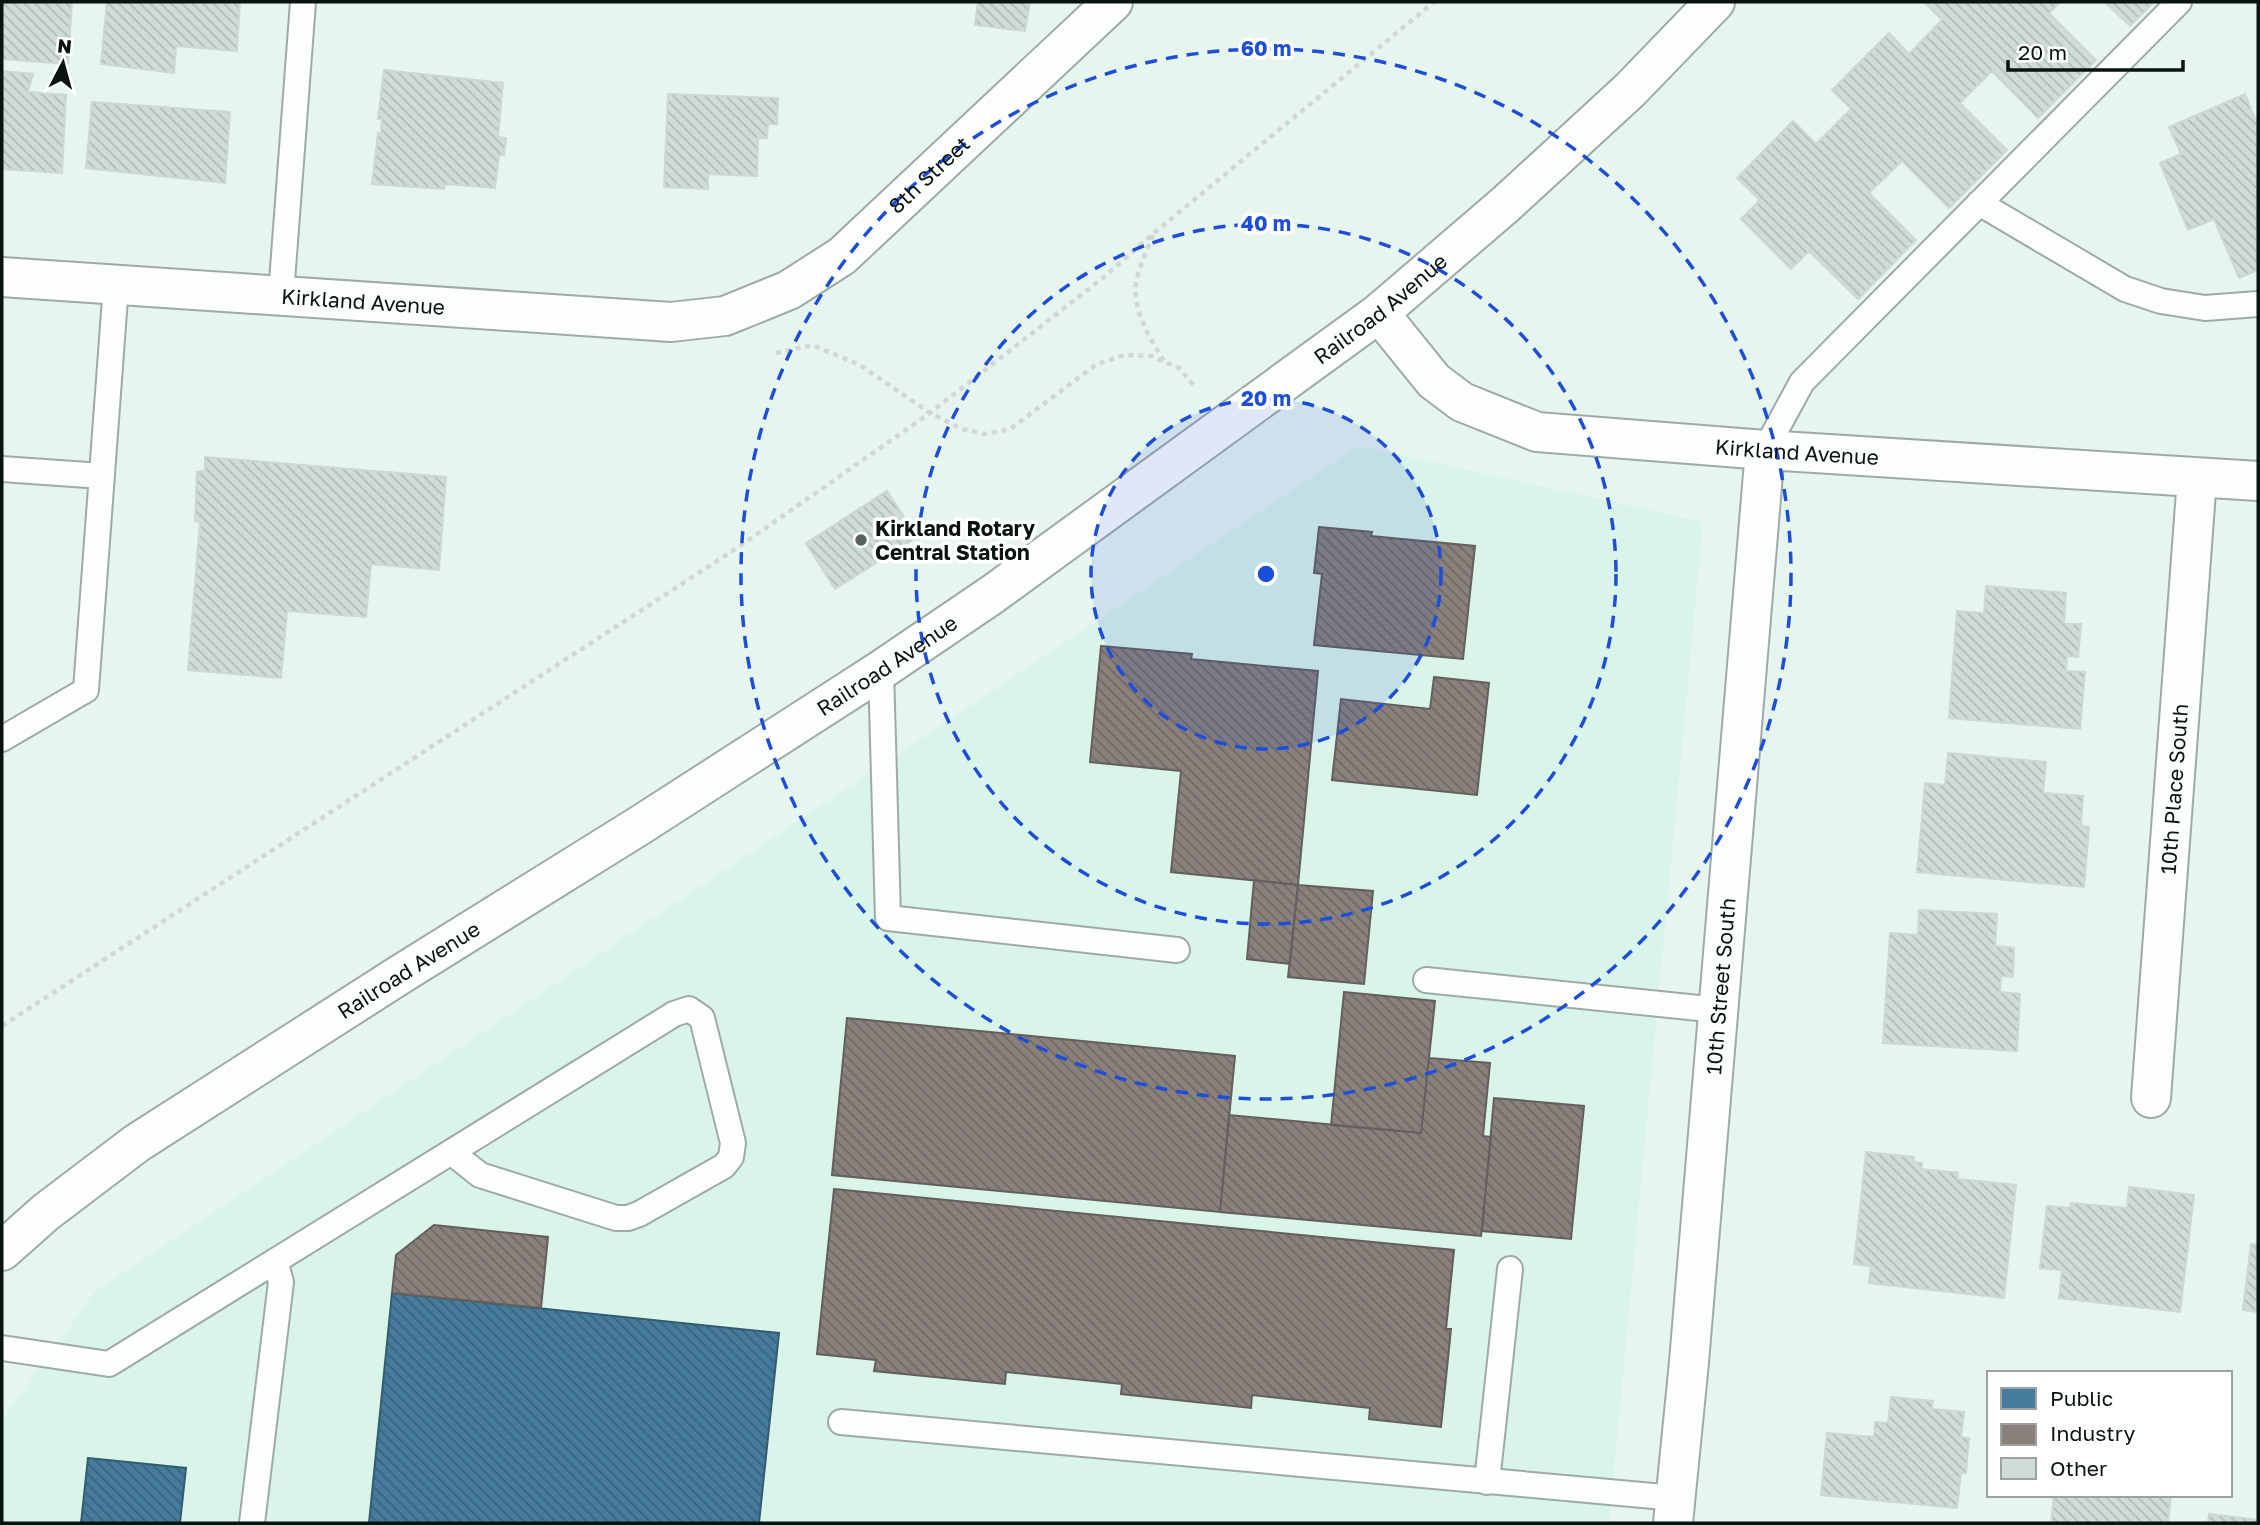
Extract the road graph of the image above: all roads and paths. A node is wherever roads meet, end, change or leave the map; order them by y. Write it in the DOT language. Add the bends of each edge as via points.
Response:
graph roads {
  1 [pos="303,2"];
  2 [pos="1113,2"];
  3 [pos="1434,2"];
  4 [pos="1715,2"];
  5 [pos="2179,2"];
  6 [pos="1979,203"];
  7 [pos="1154,233"];
  8 [pos="2,277"];
  9 [pos="116,285"];
  10 [pos="281,295"];
  11 [pos="2258,304"];
  12 [pos="1379,313"];
  13 [pos="725,316"];
  14 [pos="764,355"];
  15 [pos="1164,362"];
  16 [pos="1202,395"];
  17 [pos="930,414"];
  18 [pos="1765,450"];
  19 [pos="2,469"];
  20 [pos="102,476"];
  21 [pos="2197,478"];
  22 [pos="2258,481"];
  23 [pos="881,670"];
  24 [pos="2,739"];
  25 [pos="1177,950"];
  26 [pos="1426,980"];
  27 [pos="1718,1010"];
  28 [pos="2,1026"];
  29 [pos="2151,1098"];
  30 [pos="451,1152"];
  31 [pos="2,1251"];
  32 [pos="275,1261"];
  33 [pos="1510,1269"];
  34 [pos="2,1348"];
  35 [pos="841,1422"];
  36 [pos="1487,1482"];
  37 [pos="1674,1511"];
  38 [pos="252,1523"];
  1 -- 10 [label="lane"];
  2 -- 13 [label="street, 8th Street" via="842,256 789,290"];
  3 -- 7 [label="path"];
  4 -- 12 [label="street, Railroad Avenue" via="1630,90 1507,204"];
  5 -- 6 [label="lane"];
  6 -- 11 [label="lane" via="2125,289 2205,308"];
  6 -- 18 [label="lane" via="1802,382"];
  7 -- 15 [label="path" via="1136,285 1147,335"];
  7 -- 17 [label="path"];
  8 -- 9 [label="street, Kirkland Avenue"];
  9 -- 10 [label="street, Kirkland Avenue"];
  9 -- 20 [label="lane"];
  10 -- 13 [label="street, Kirkland Avenue" via="671,322"];
  12 -- 18 [label="street, Kirkland Avenue" via="1434,381 1462,402 1537,432"];
  12 -- 23 [label="street, Railroad Avenue"];
  14 -- 17 [label="path" via="812,345 860,365"];
  15 -- 16 [label="path" via="1179,368"];
  15 -- 17 [label="path" via="1151,356 1124,355 1097,363 1010,429 985,434"];
  17 -- 28 [label="path" via="740,546"];
  18 -- 21 [label="street, Kirkland Avenue"];
  18 -- 27 [label="street, 10th Street South"];
  19 -- 20 [label="lane"];
  20 -- 24 [label="lane" via="86,690"];
  21 -- 22 [label="street, Kirkland Avenue"];
  21 -- 29 [label="street, 10th Place South"];
  23 -- 25 [label="lane" via="888,918"];
  23 -- 31 [label="street, Railroad Avenue" via="137,1143"];
  26 -- 27 [label="lane"];
  27 -- 37 [label="street, 10th Street South"];
  30 -- 30 [label="lane" via="480,1175 616,1218 639,1214 724,1166 730,1157 733,1143 702,1018 688,1009 674,1014"];
  30 -- 32 [label="lane"];
  32 -- 34 [label="lane" via="109,1364"];
  32 -- 38 [label="lane" via="281,1282"];
  33 -- 36 [label="lane"];
  35 -- 36 [label="lane"];
  36 -- 37 [label="lane"];
}
